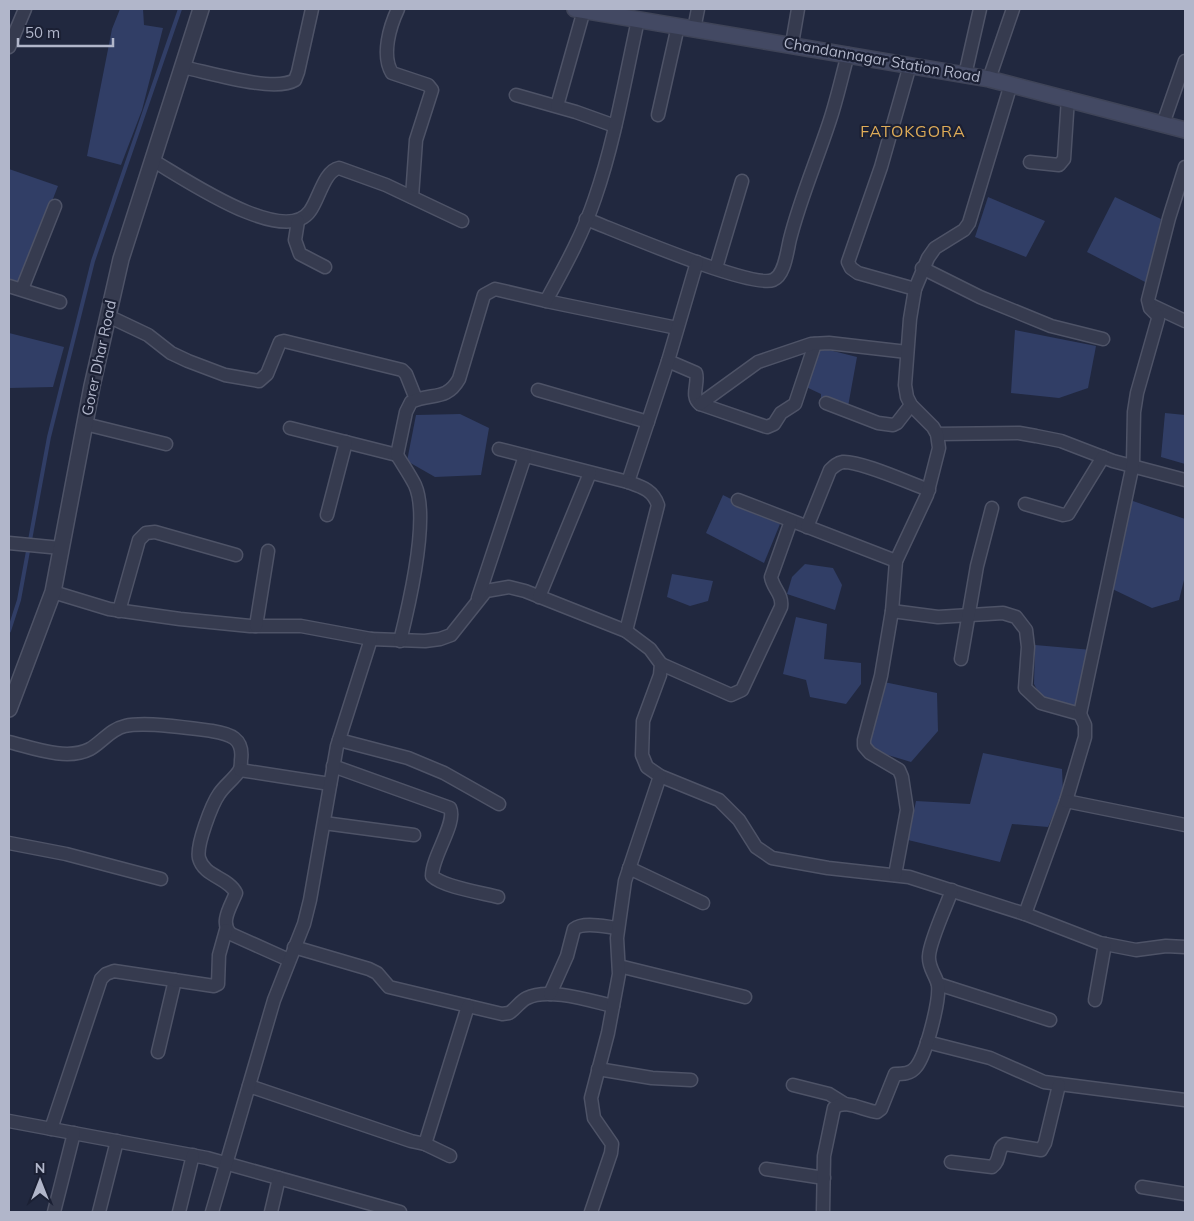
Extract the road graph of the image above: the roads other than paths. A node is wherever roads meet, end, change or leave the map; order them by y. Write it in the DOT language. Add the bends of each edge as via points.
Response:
graph roads {
  1 [pos="25,9"];
  2 [pos="201,9"];
  3 [pos="312,9"];
  4 [pos="398,9"];
  5 [pos="580,9"];
  6 [pos="698,9"];
  7 [pos="798,9"];
  8 [pos="980,9"];
  9 [pos="1013,9"];
  10 [pos="638,20"];
  11 [pos="678,26"];
  12 [pos="694,29"];
  13 [pos="792,44"];
  14 [pos="9,47"];
  15 [pos="848,54"];
  16 [pos="1185,61"];
  17 [pos="910,65"];
  18 [pos="182,67"];
  19 [pos="965,75"];
  20 [pos="989,79"];
  21 [pos="1010,84"];
  22 [pos="516,95"];
  23 [pos="1068,98"];
  24 [pos="557,106"];
  25 [pos="658,115"];
  26 [pos="1163,124"];
  27 [pos="615,126"];
  28 [pos="1185,130"];
  29 [pos="152,160"];
  30 [pos="1030,162"];
  31 [pos="1185,167"];
  32 [pos="742,182"];
  33 [pos="412,197"];
  34 [pos="55,206"];
  35 [pos="586,219"];
  36 [pos="298,221"];
  37 [pos="462,221"];
  38 [pos="696,262"];
  39 [pos="325,267"];
  40 [pos="716,268"];
  41 [pos="922,268"];
  42 [pos="9,286"];
  43 [pos="22,289"];
  44 [pos="915,289"];
  45 [pos="60,302"];
  46 [pos="546,302"];
  47 [pos="1149,304"];
  48 [pos="108,316"];
  49 [pos="1185,321"];
  50 [pos="677,328"];
  51 [pos="1103,339"];
  52 [pos="815,344"];
  53 [pos="907,352"];
  54 [pos="668,362"];
  55 [pos="538,390"];
  56 [pos="416,399"];
  57 [pos="826,403"];
  58 [pos="700,404"];
  59 [pos="910,405"];
  60 [pos="648,422"];
  61 [pos="85,424"];
  62 [pos="290,428"];
  63 [pos="937,434"];
  64 [pos="346,442"];
  65 [pos="166,444"];
  66 [pos="499,449"];
  67 [pos="397,456"];
  68 [pos="525,456"];
  69 [pos="1103,457"];
  70 [pos="1133,464"];
  71 [pos="590,472"];
  72 [pos="1185,480"];
  73 [pos="628,482"];
  74 [pos="928,490"];
  75 [pos="738,500"];
  76 [pos="1025,504"];
  77 [pos="992,508"];
  78 [pos="327,515"];
  79 [pos="791,521"];
  80 [pos="806,527"];
  81 [pos="9,543"];
  82 [pos="61,548"];
  83 [pos="268,551"];
  84 [pos="236,554"];
  85 [pos="896,562"];
  86 [pos="53,592"];
  87 [pos="539,597"];
  88 [pos="477,600"];
  89 [pos="119,611"];
  90 [pos="892,611"];
  91 [pos="968,616"];
  92 [pos="256,626"];
  93 [pos="626,631"];
  94 [pos="371,639"];
  95 [pos="400,641"];
  96 [pos="961,659"];
  97 [pos="660,664"];
  98 [pos="9,709"];
  99 [pos="1080,714"];
  100 [pos="339,740"];
  101 [pos="9,742"];
  102 [pos="333,766"];
  103 [pos="240,770"];
  104 [pos="660,776"];
  105 [pos="330,784"];
  106 [pos="1066,801"];
  107 [pos="499,804"];
  108 [pos="324,823"];
  109 [pos="1185,825"];
  110 [pos="414,835"];
  111 [pos="9,843"];
  112 [pos="629,868"];
  113 [pos="895,875"];
  114 [pos="161,879"];
  115 [pos="952,890"];
  116 [pos="498,897"];
  117 [pos="703,903"];
  118 [pos="1025,914"];
  119 [pos="618,928"];
  120 [pos="226,930"];
  121 [pos="1105,944"];
  122 [pos="294,947"];
  123 [pos="1185,948"];
  124 [pos="288,960"];
  125 [pos="619,966"];
  126 [pos="175,980"];
  127 [pos="938,984"];
  128 [pos="550,994"];
  129 [pos="746,997"];
  130 [pos="1095,1000"];
  131 [pos="468,1006"];
  132 [pos="613,1006"];
  133 [pos="1050,1020"];
  134 [pos="927,1042"];
  135 [pos="158,1052"];
  136 [pos="598,1069"];
  137 [pos="691,1080"];
  138 [pos="793,1085"];
  139 [pos="1059,1085"];
  140 [pos="249,1086"];
  141 [pos="1185,1100"];
  142 [pos="845,1104"];
  143 [pos="9,1121"];
  144 [pos="52,1129"];
  145 [pos="74,1133"];
  146 [pos="117,1141"];
  147 [pos="425,1144"];
  148 [pos="193,1155"];
  149 [pos="450,1156"];
  150 [pos="951,1162"];
  151 [pos="226,1163"];
  152 [pos="766,1169"];
  153 [pos="279,1178"];
  154 [pos="824,1178"];
  155 [pos="1142,1187"];
  156 [pos="1185,1194"];
  157 [pos="54,1212"];
  158 [pos="99,1212"];
  159 [pos="179,1212"];
  160 [pos="212,1212"];
  161 [pos="271,1212"];
  162 [pos="400,1212"];
  163 [pos="591,1212"];
  164 [pos="823,1212"];
  1 -- 14 [label="street"];
  2 -- 18 [label="street, Gorer Dhar Road"];
  3 -- 18 [label="street" via="298,72 295,80 289,83 256,82"];
  4 -- 33 [label="street" via="388,46 388,67 392,73 432,86 416,140"];
  5 -- 10 [label="main road, Chandannagar Station Road"];
  5 -- 24 [label="street"];
  6 -- 12 [label="street"];
  7 -- 13 [label="street"];
  8 -- 19 [label="street"];
  9 -- 20 [label="street"];
  10 -- 11 [label="main road, Chandannagar Station Road"];
  10 -- 27 [label="street"];
  11 -- 12 [label="main road, Chandannagar Station Road"];
  11 -- 25 [label="street"];
  12 -- 13 [label="main road, Chandannagar Station Road"];
  13 -- 15 [label="main road, Chandannagar Station Road"];
  15 -- 17 [label="main road, Chandannagar Station Road"];
  15 -- 40 [label="street" via="830,120 796,214 778,276 774,280 756,281"];
  16 -- 26 [label="street"];
  17 -- 19 [label="main road, Chandannagar Station Road"];
  17 -- 44 [label="street" via="881,167 848,262 858,272"];
  18 -- 29 [label="street, Gorer Dhar Road"];
  19 -- 20 [label="main road, Chandannagar Station Road"];
  20 -- 21 [label="main road, Chandannagar Station Road"];
  21 -- 23 [label="main road, Chandannagar Station Road"];
  21 -- 41 [label="street" via="970,223 935,248"];
  22 -- 24 [label="street"];
  23 -- 26 [label="main road, Chandannagar Station Road"];
  23 -- 30 [label="street" via="1064,159 1058,164"];
  24 -- 27 [label="street"];
  26 -- 28 [label="main road, Chandannagar Station Road"];
  27 -- 35 [label="street" via="595,199"];
  29 -- 36 [label="street" via="242,211 272,221"];
  29 -- 48 [label="street, Gorer Dhar Road" via="121,259"];
  31 -- 47 [label="street" via="1169,218"];
  32 -- 40 [label="street"];
  33 -- 36 [label="street" via="344,169 333,169 316,203"];
  33 -- 37 [label="street"];
  34 -- 43 [label="street"];
  35 -- 38 [label="street"];
  35 -- 46 [label="street"];
  36 -- 39 [label="street" via="295,240 300,254"];
  38 -- 40 [label="street"];
  38 -- 50 [label="street"];
  41 -- 44 [label="street"];
  41 -- 51 [label="street" via="973,294 1051,326"];
  42 -- 43 [label="street"];
  43 -- 45 [label="street"];
  44 -- 53 [label="street"];
  46 -- 50 [label="street"];
  46 -- 56 [label="street" via="495,289 489,291 484,295 454,388 445,394"];
  47 -- 49 [label="street"];
  47 -- 70 [label="street" via="1158,319 1137,393"];
  48 -- 56 [label="street" via="148,335 172,353 225,375 259,381 267,374 280,342 284,340 402,370"];
  48 -- 61 [label="street, Gorer Dhar Road"];
  50 -- 54 [label="street"];
  52 -- 53 [label="street"];
  52 -- 58 [label="street" via="758,362"];
  52 -- 58 [label="street" via="795,404 781,413 771,426"];
  53 -- 59 [label="street" via="905,385"];
  54 -- 58 [label="street" via="696,373 695,395"];
  54 -- 60 [label="street"];
  55 -- 60 [label="street"];
  56 -- 67 [label="street" via="406,412"];
  57 -- 59 [label="street" via="885,425 897,423"];
  59 -- 63 [label="street"];
  60 -- 73 [label="street"];
  61 -- 65 [label="street"];
  61 -- 82 [label="street, Gorer Dhar Road"];
  62 -- 64 [label="street"];
  63 -- 69 [label="street" via="1019,433 1062,441"];
  63 -- 74 [label="street" via="939,448"];
  64 -- 67 [label="street"];
  64 -- 78 [label="street"];
  66 -- 68 [label="street"];
  67 -- 95 [label="street" via="416,486 419,513 418,551"];
  68 -- 71 [label="street"];
  68 -- 88 [label="street"];
  69 -- 70 [label="street"];
  69 -- 76 [label="street" via="1068,514"];
  70 -- 72 [label="street"];
  70 -- 99 [label="street"];
  71 -- 73 [label="street"];
  71 -- 87 [label="street"];
  73 -- 93 [label="street" via="646,489 655,496 658,505"];
  74 -- 80 [label="street" via="870,469 842,462 835,464"];
  74 -- 85 [label="street"];
  75 -- 79 [label="street"];
  77 -- 91 [label="street"];
  79 -- 80 [label="street"];
  79 -- 97 [label="street" via="771,577 781,596 781,607 742,690 731,695"];
  80 -- 85 [label="street"];
  81 -- 82 [label="street"];
  82 -- 86 [label="street, Gorer Dhar Road"];
  83 -- 92 [label="street"];
  84 -- 89 [label="street" via="155,532 146,533 139,540"];
  85 -- 90 [label="street"];
  86 -- 89 [label="street"];
  86 -- 98 [label="street, Gorer Dhar Road"];
  87 -- 88 [label="street" via="509,587 486,591"];
  87 -- 93 [label="street"];
  88 -- 95 [label="street" via="451,635 440,640"];
  89 -- 92 [label="street"];
  90 -- 91 [label="street" via="938,617"];
  90 -- 113 [label="street" via="864,746 899,770 902,777 907,810"];
  91 -- 96 [label="street"];
  91 -- 99 [label="street" via="1003,613 1016,617 1026,630 1025,688 1041,703"];
  92 -- 94 [label="street" via="302,626"];
  93 -- 97 [label="street" via="650,649"];
  94 -- 95 [label="street"];
  94 -- 100 [label="street"];
  97 -- 104 [label="street" via="660,675 643,721 641,743 647,768"];
  99 -- 106 [label="street" via="1085,725 1085,737"];
  100 -- 102 [label="street"];
  100 -- 107 [label="street" via="408,758 444,773"];
  101 -- 103 [label="street" via="76,753 125,726 202,730 238,739 242,747"];
  102 -- 105 [label="street"];
  102 -- 116 [label="street" via="450,808 451,819 439,846 432,876 447,884"];
  103 -- 105 [label="street"];
  103 -- 120 [label="street" via="219,794 211,809 199,848 204,868 232,886 236,893 225,923"];
  104 -- 112 [label="street"];
  104 -- 113 [label="street" via="719,800 739,820 756,847 772,858"];
  105 -- 108 [label="street"];
  106 -- 109 [label="street"];
  106 -- 118 [label="street"];
  108 -- 110 [label="street"];
  108 -- 122 [label="street" via="310,900"];
  111 -- 114 [label="street"];
  112 -- 117 [label="street"];
  112 -- 119 [label="street"];
  113 -- 115 [label="street"];
  115 -- 118 [label="street"];
  115 -- 127 [label="street" via="928,955 930,970"];
  118 -- 121 [label="street"];
  119 -- 125 [label="street"];
  119 -- 128 [label="street" via="578,926 574,929 567,956"];
  120 -- 124 [label="street"];
  120 -- 126 [label="street" via="218,984"];
  121 -- 123 [label="street" via="1136,950 1166,946"];
  121 -- 130 [label="street"];
  122 -- 124 [label="street"];
  122 -- 131 [label="street" via="369,969 389,986"];
  124 -- 140 [label="street"];
  125 -- 129 [label="street"];
  125 -- 132 [label="street"];
  126 -- 135 [label="street"];
  126 -- 144 [label="street" via="114,971 101,979"];
  127 -- 133 [label="street"];
  127 -- 134 [label="street"];
  128 -- 131 [label="street" via="532,995 509,1013"];
  128 -- 132 [label="street"];
  131 -- 147 [label="street"];
  132 -- 136 [label="street"];
  134 -- 139 [label="street" via="990,1058 1044,1082"];
  134 -- 142 [label="street" via="916,1067 910,1072 895,1074 890,1081 881,1109 869,1112"];
  136 -- 137 [label="street" via="652,1078"];
  136 -- 163 [label="street" via="591,1109 612,1144"];
  138 -- 142 [label="street" via="836,1096"];
  139 -- 141 [label="street"];
  139 -- 150 [label="street" via="1044,1148 1036,1150 1003,1144 998,1161 992,1167"];
  140 -- 147 [label="street"];
  140 -- 151 [label="street"];
  142 -- 154 [label="street" via="838,1105 832,1114 824,1156"];
  143 -- 144 [label="street"];
  144 -- 145 [label="street"];
  145 -- 146 [label="street"];
  145 -- 157 [label="street"];
  146 -- 148 [label="street"];
  146 -- 158 [label="street"];
  147 -- 149 [label="street"];
  148 -- 151 [label="street"];
  148 -- 159 [label="street"];
  151 -- 153 [label="street"];
  151 -- 160 [label="street"];
  152 -- 154 [label="street"];
  153 -- 161 [label="street"];
  153 -- 162 [label="street"];
  154 -- 164 [label="street"];
  155 -- 156 [label="street"];
}
